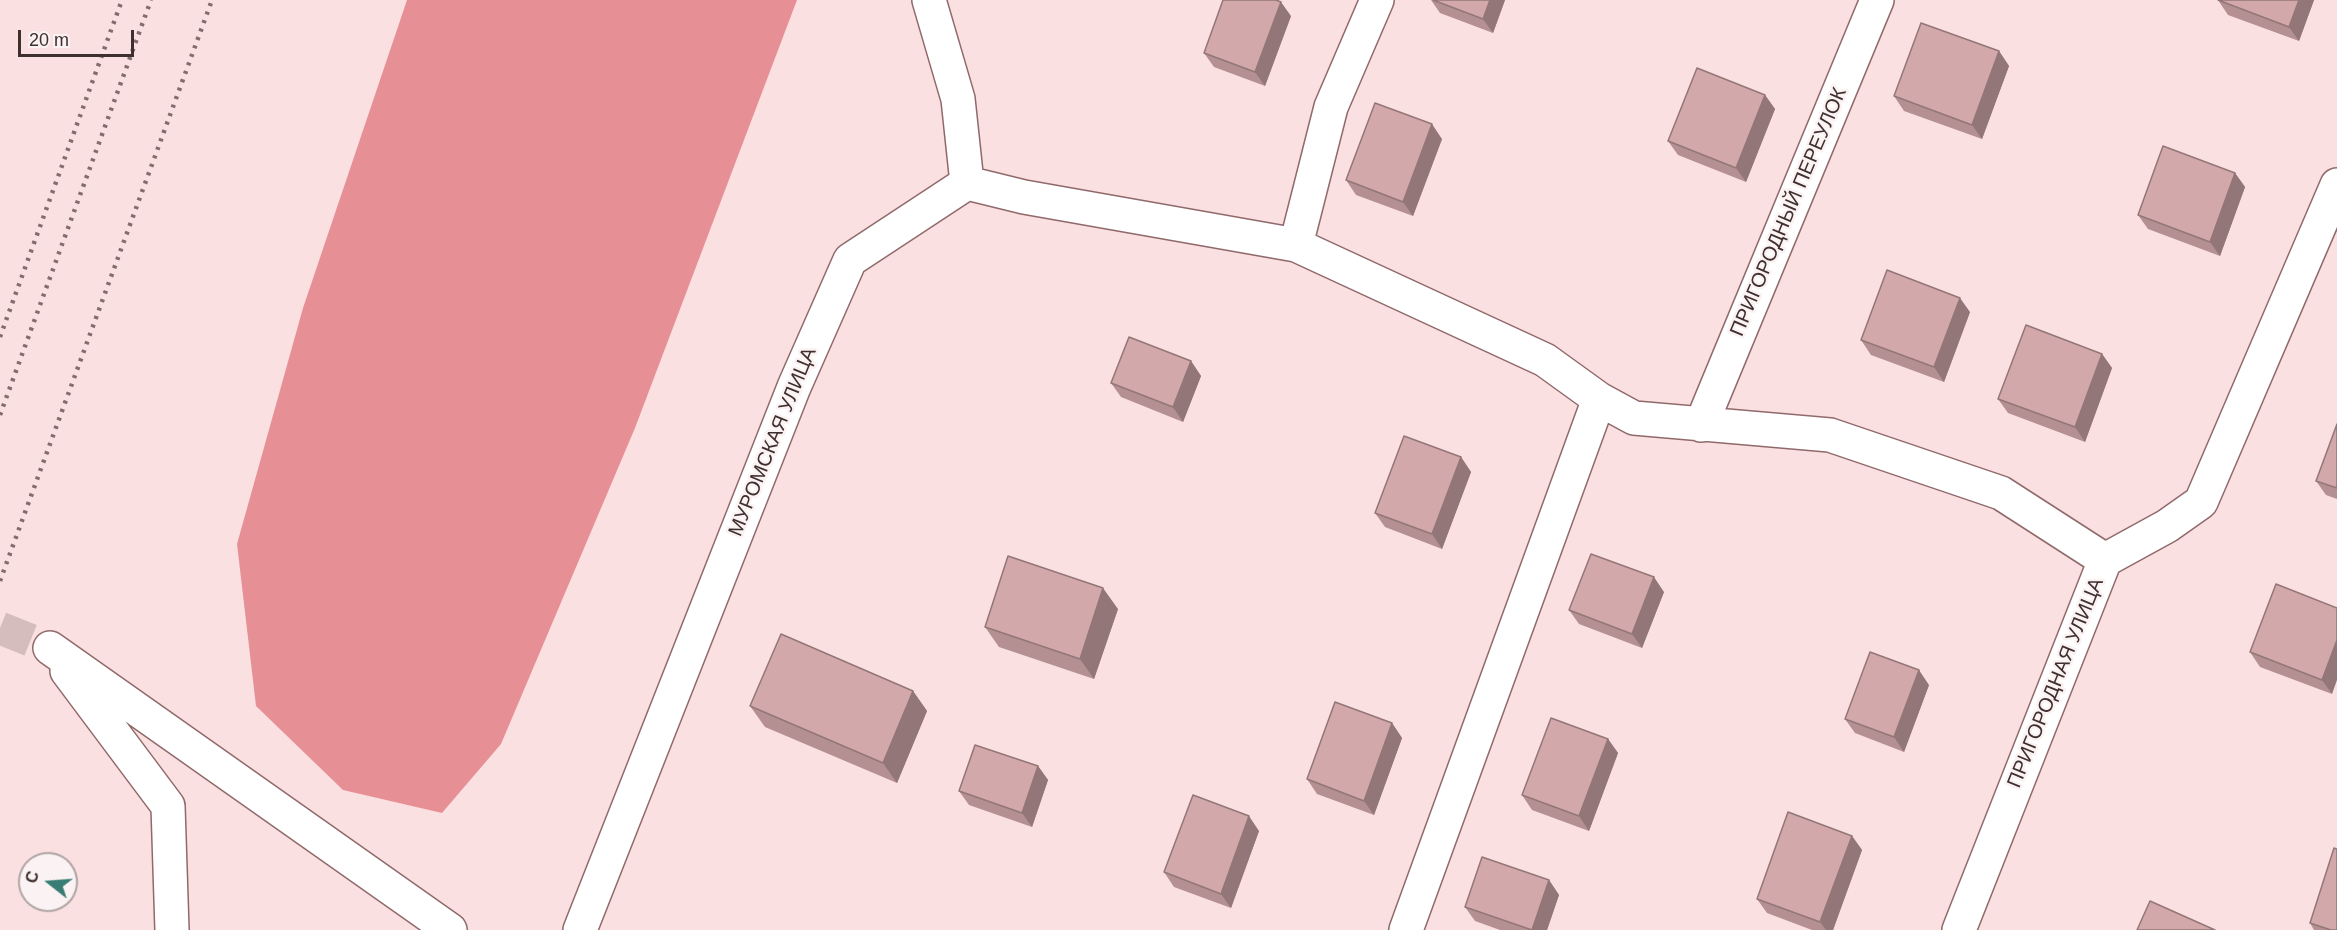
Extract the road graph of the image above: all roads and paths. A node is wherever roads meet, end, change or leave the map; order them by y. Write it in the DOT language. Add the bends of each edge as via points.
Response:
graph roads {
  1 [pos="930,0"];
  2 [pos="1377,0"];
  3 [pos="1877,0"];
  4 [pos="967,183"];
  5 [pos="2337,185"];
  6 [pos="1296,245"];
  7 [pos="1599,399"];
  8 [pos="1701,425"];
  9 [pos="2105,560"];
  10 [pos="172,930"];
  11 [pos="450,930"];
  12 [pos="580,930"];
  13 [pos="1406,930"];
  14 [pos="1959,930"];
  1 -- 4 [label="street" via="958,99"];
  2 -- 6 [label="street" via="1331,107"];
  3 -- 8 [label="street, ПРИГОРОДНЫЙ ПЕРЕУЛОК"];
  4 -- 6 [label="street" via="1024,197"];
  4 -- 12 [label="street, МУРОМСКАЯ УЛИЦА" via="850,260 794,387"];
  5 -- 9 [label="street, ПРИГОРОДНАЯ УЛИЦА" via="2201,502"];
  6 -- 7 [label="street" via="1545,360"];
  7 -- 8 [label="street" via="1634,418"];
  7 -- 13 [label="street"];
  8 -- 9 [label="street" via="1830,435 2001,493"];
  9 -- 14 [label="street, ПРИГОРОДНАЯ УЛИЦА"];
  10 -- 11 [label="street" via="168,806 50,648"];
}
